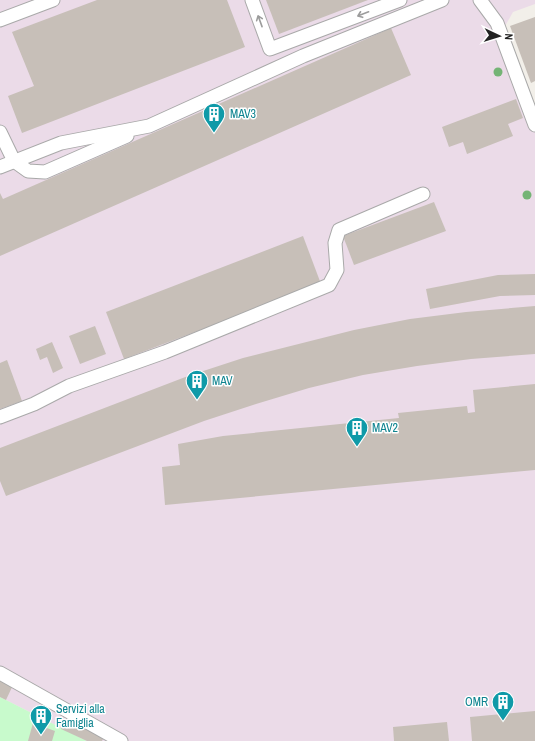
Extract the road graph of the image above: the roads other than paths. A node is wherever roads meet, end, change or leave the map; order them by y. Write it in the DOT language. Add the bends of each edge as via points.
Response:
graph roads {
  1 [pos="53,0"];
  2 [pos="252,0"];
  3 [pos="400,0"];
  4 [pos="442,0"];
  5 [pos="480,0"];
  6 [pos="0,20"];
  7 [pos="535,125"];
  8 [pos="149,126"];
  9 [pos="0,132"];
  10 [pos="14,161"];
  11 [pos="0,167"];
  12 [pos="423,194"];
  13 [pos="0,417"];
  14 [pos="0,673"];
  15 [pos="121,741"];
  1 -- 6 [label="lane"];
  3 -- 2 [label="lane, one-way" via="270,49"];
  4 -- 8 [label="lane" via="303,56"];
  5 -- 7 [label="lane" via="497,23"];
  8 -- 10 [label="lane" via="61,143"];
  8 -- 10 [label="lane" via="45,172 28,171"];
  9 -- 10 [label="lane"];
  10 -- 11 [label="lane"];
  12 -- 13 [label="lane" via="339,230 335,243 337,270 330,285 165,352 69,386 34,404"];
  14 -- 15 [label="lane"];
}
